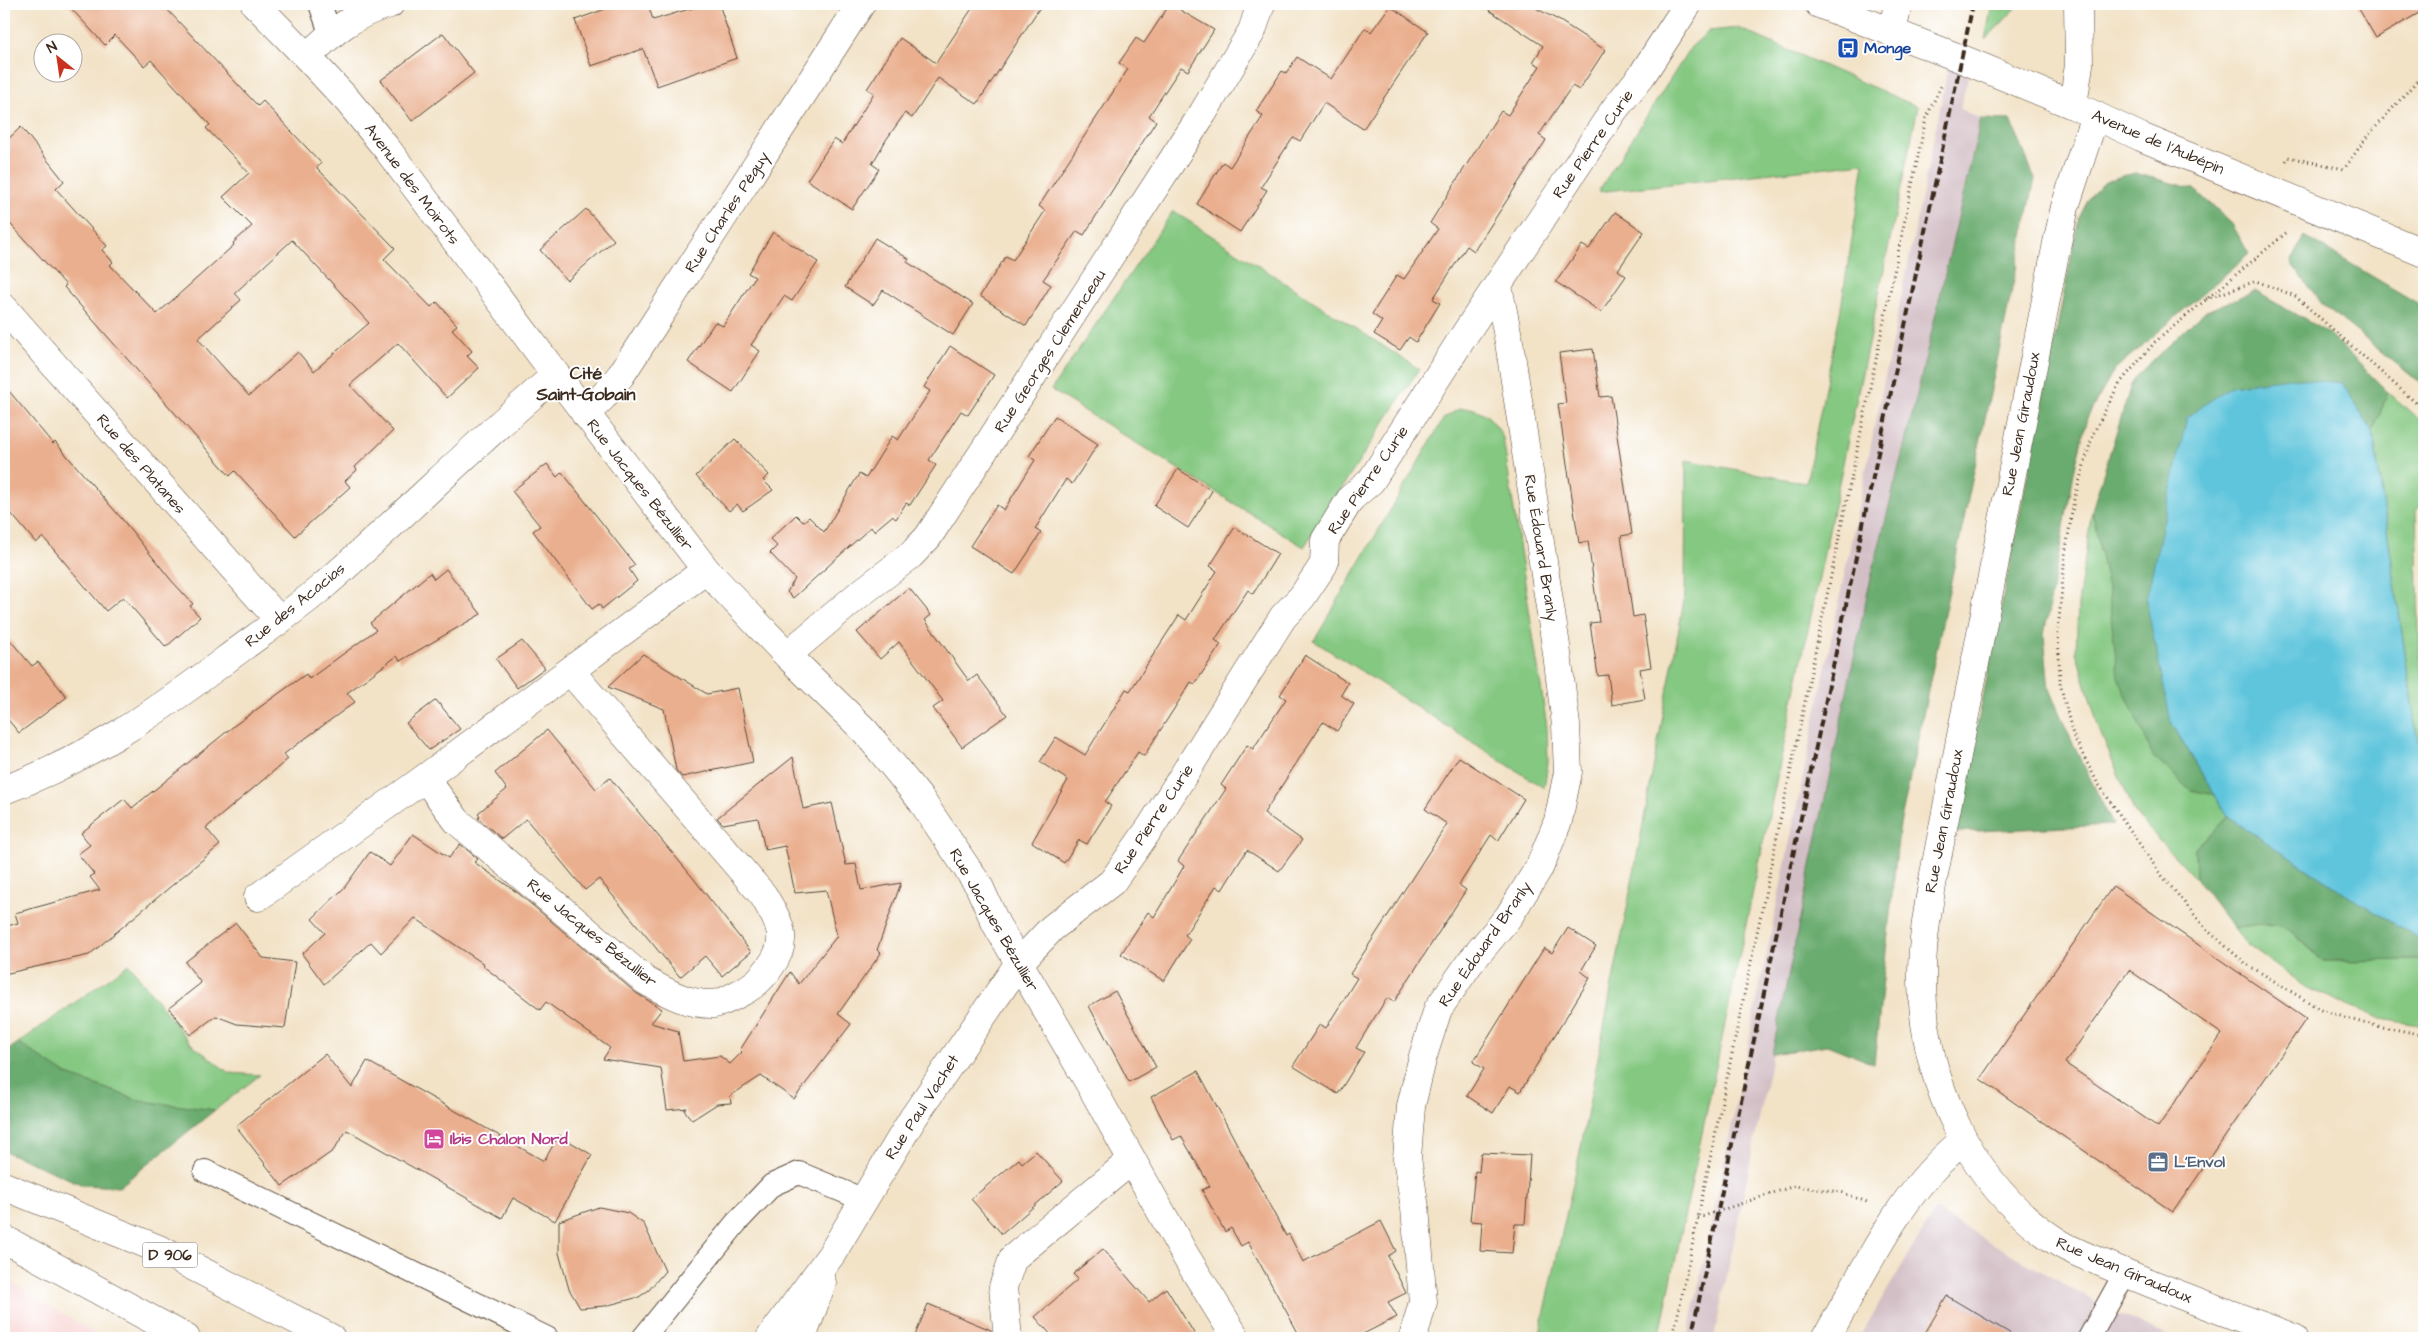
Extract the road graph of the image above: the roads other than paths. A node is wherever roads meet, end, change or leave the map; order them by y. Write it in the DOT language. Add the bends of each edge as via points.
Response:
graph roads {
  1 [pos="254,4"];
  2 [pos="320,4"];
  3 [pos="390,4"];
  4 [pos="861,4"];
  5 [pos="1261,4"];
  6 [pos="1688,4"];
  7 [pos="1819,4"];
  8 [pos="1898,4"];
  9 [pos="2078,4"];
  10 [pos="330,33"];
  11 [pos="1892,33"];
  12 [pos="307,57"];
  13 [pos="2084,110"];
  14 [pos="2424,253"];
  15 [pos="1498,286"];
  16 [pos="4,308"];
  17 [pos="556,376"];
  18 [pos="585,414"];
  19 [pos="706,570"];
  20 [pos="279,620"];
  21 [pos="787,655"];
  22 [pos="571,672"];
  23 [pos="425,778"];
  24 [pos="4,790"];
  25 [pos="258,897"];
  26 [pos="1018,963"];
  27 [pos="1963,1141"];
  28 [pos="1132,1160"];
  29 [pos="205,1170"];
  30 [pos="4,1186"];
  31 [pos="864,1200"];
  32 [pos="4,1238"];
  33 [pos="831,1255"];
  34 [pos="2125,1273"];
  35 [pos="186,1338"];
  36 [pos="331,1338"];
  37 [pos="547,1338"];
  38 [pos="643,1338"];
  39 [pos="770,1338"];
  40 [pos="802,1338"];
  41 [pos="1008,1338"];
  42 [pos="1236,1338"];
  43 [pos="1413,1338"];
  44 [pos="1826,1338"];
  45 [pos="2089,1338"];
  46 [pos="2294,1338"];
  1 -- 12 [label="street, Avenue des Moirots"];
  2 -- 10 [label="lane"];
  3 -- 10 [label="street" via="359,16"];
  4 -- 18 [label="street, Rue Charles Péguy" via="621,375"];
  5 -- 21 [label="street, Rue Georges Clemenceau" via="1252,31 1203,114 928,537 911,555"];
  6 -- 15 [label="street, Rue Pierre Curie"];
  7 -- 11 [label="street, Avenue de l'Aubépin"];
  8 -- 11 [label="street"];
  9 -- 13 [label="street, Rue Jean Giraudoux"];
  10 -- 12 [label="street"];
  11 -- 13 [label="street, Avenue de l'Aubépin"];
  12 -- 17 [label="street, Avenue des Moirots" via="388,149"];
  13 -- 14 [label="street, Avenue de l'Aubépin" via="2141,137"];
  13 -- 27 [label="street, Rue Jean Giraudoux" via="1925,928 1922,976 1926,1024 1947,1103"];
  15 -- 26 [label="street, Rue Pierre Curie" via="1370,481 1351,498 1325,540 1324,564 1302,597 1283,617 1152,825 1112,882 1052,928"];
  15 -- 43 [label="street, Rue Édouard Branly" via="1556,646 1568,772 1558,821 1540,866 1508,916 1469,964 1438,1010 1422,1056 1411,1106 1407,1158 1416,1216 1423,1302"];
  16 -- 20 [label="street, Rue des Platanes"];
  17 -- 18 [label="street, Rue Jacques Bézullier"];
  17 -- 20 [label="street, Rue des Acacias" via="319,589"];
  18 -- 19 [label="street, Rue Jacques Bézullier"];
  19 -- 21 [label="street, Rue Jacques Bézullier"];
  19 -- 22 [label="street"];
  20 -- 24 [label="street, Rue des Acacias" via="147,717 96,748"];
  21 -- 26 [label="street, Rue Jacques Bézullier" via="865,731 921,800 979,886"];
  22 -- 23 [label="street"];
  22 -- 23 [label="street, Rue Jacques Bézullier" via="763,895 779,921 780,954 758,984 716,1004 681,1000 646,981 457,821"];
  23 -- 25 [label="street"];
  26 -- 28 [label="street, Rue Jacques Bézullier"];
  26 -- 31 [label="street, Rue Paul Vachet" via="912,1118"];
  27 -- 34 [label="street, Rue Jean Giraudoux" via="1989,1181 2020,1215 2057,1243"];
  27 -- 44 [label="street" via="1926,1175 1898,1214"];
  28 -- 41 [label="street" via="1012,1258 1003,1287"];
  28 -- 42 [label="street, Rue Jacques Bézullier"];
  29 -- 37 [label="lane"];
  30 -- 36 [label="street, D 906" via="161,1250"];
  31 -- 33 [label="street, Rue Paul Vachet"];
  31 -- 38 [label="lane" via="799,1173 772,1185 736,1223"];
  32 -- 35 [label="street"];
  33 -- 39 [label="street, Rue Paul Vachet"];
  33 -- 40 [label="street, Rue Paul Vachet"];
  34 -- 45 [label="lane"];
  34 -- 46 [label="street, Rue Jean Giraudoux"];
}
